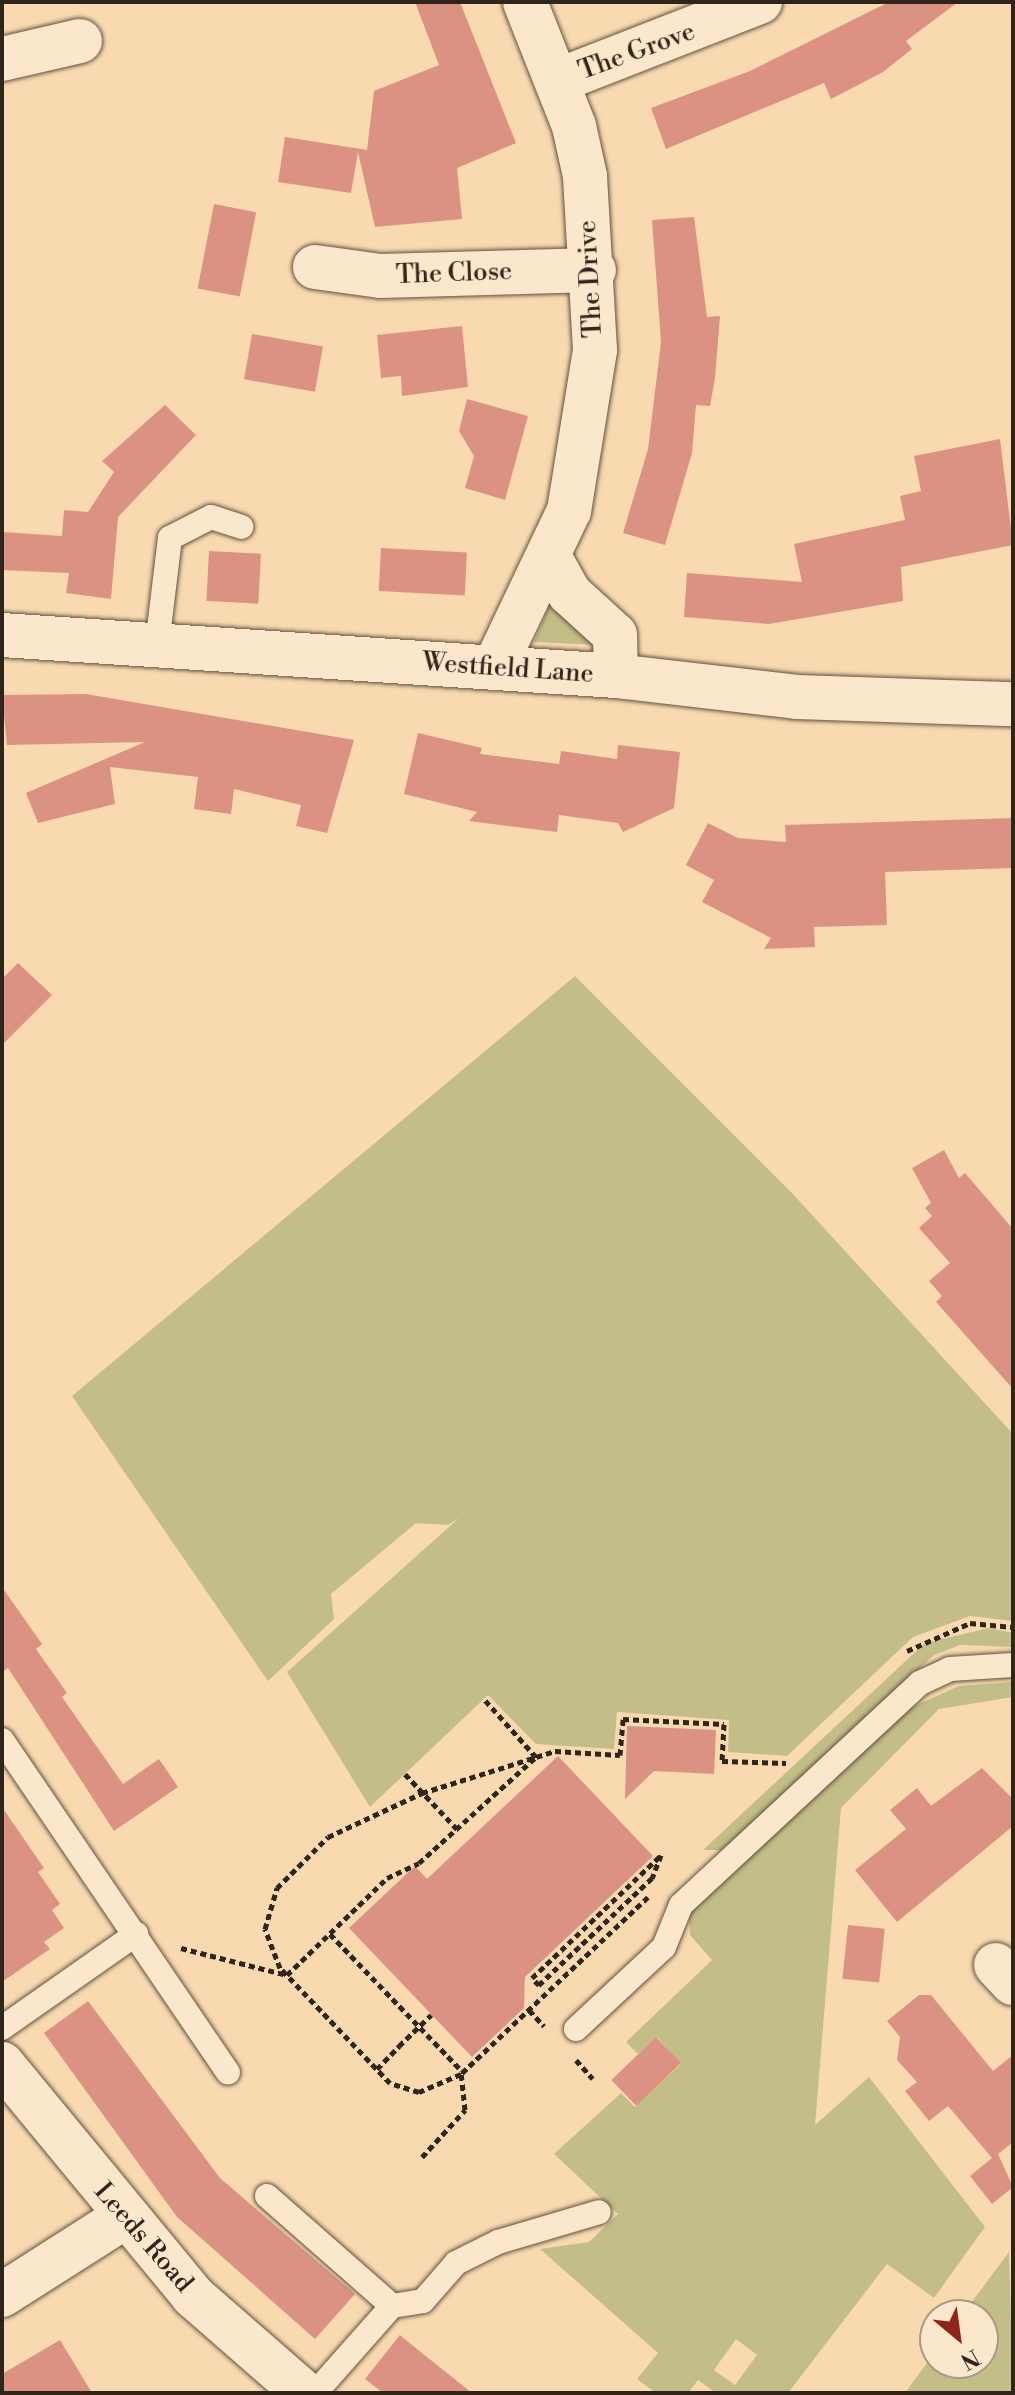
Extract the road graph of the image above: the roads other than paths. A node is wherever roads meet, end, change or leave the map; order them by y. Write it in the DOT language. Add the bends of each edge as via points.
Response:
graph roads {
  1 [pos="525,2"];
  2 [pos="760,2"];
  3 [pos="80,41"];
  4 [pos="2,59"];
  5 [pos="557,81"];
  6 [pos="315,267"];
  7 [pos="594,270"];
  8 [pos="241,527"];
  9 [pos="551,560"];
  10 [pos="2,635"];
  11 [pos="157,645"];
  12 [pos="494,668"];
  13 [pos="616,676"];
  14 [pos="1013,704"];
  15 [pos="1013,1665"];
  16 [pos="2,1740"];
  17 [pos="142,1943"];
  18 [pos="2,2028"];
  19 [pos="576,2029"];
  20 [pos="2,2064"];
  21 [pos="228,2072"];
  22 [pos="267,2196"];
  23 [pos="599,2212"];
  24 [pos="123,2218"];
  25 [pos="2,2295"];
  26 [pos="392,2306"];
  27 [pos="304,2393"];
  28 [pos="315,2393"];
  1 -- 5 [label="street, The Drive"];
  2 -- 5 [label="street, The Grove"];
  3 -- 4 [label="street"];
  5 -- 7 [label="street, The Drive" via="585,176"];
  6 -- 7 [label="street, The Close" via="380,276"];
  7 -- 9 [label="street, The Drive" via="590,400"];
  8 -- 11 [label="lane" via="211,517 170,538"];
  9 -- 12 [label="street, The Drive"];
  9 -- 13 [label="street" via="569,593 615,635"];
  10 -- 11 [label="street, Westfield Lane"];
  11 -- 12 [label="street, Westfield Lane"];
  12 -- 13 [label="street, Westfield Lane"];
  13 -- 14 [label="street, Westfield Lane" via="797,697"];
  15 -- 19 [label="lane" via="950,1669 920,1683 681,1905 664,1947"];
  16 -- 17 [label="lane"];
  17 -- 18 [label="lane"];
  17 -- 21 [label="lane"];
  20 -- 24 [label="street, Leeds Road"];
  22 -- 26 [label="lane"];
  23 -- 26 [label="lane" via="498,2242 456,2263 423,2301"];
  24 -- 25 [label="street"];
  24 -- 27 [label="street, Leeds Road" via="193,2296"];
  26 -- 28 [label="lane"];
}
